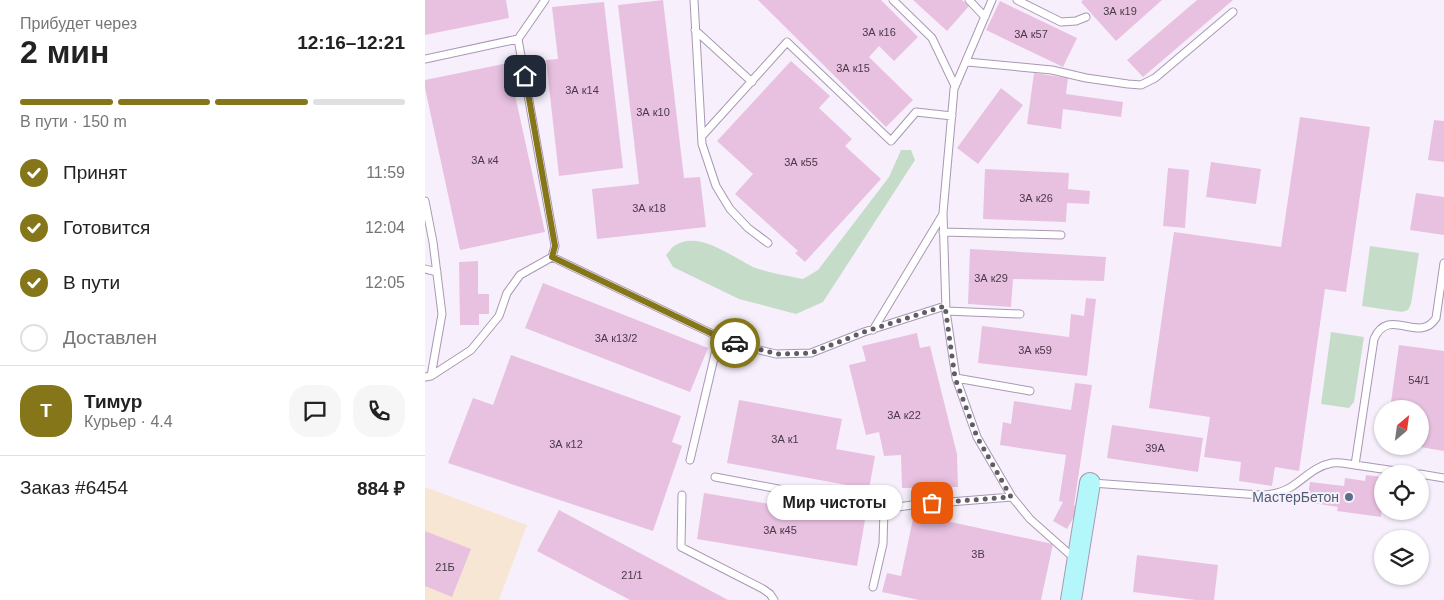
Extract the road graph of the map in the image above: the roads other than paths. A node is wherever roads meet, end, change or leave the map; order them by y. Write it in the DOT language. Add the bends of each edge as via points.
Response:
graph roads {
  1 [pos="545,0"];
  2 [pos="693,0"];
  3 [pos="893,0"];
  4 [pos="969,0"];
  5 [pos="992,0"];
  6 [pos="1017,0"];
  7 [pos="1233,12"];
  8 [pos="985,17"];
  9 [pos="1087,17"];
  10 [pos="695,30"];
  11 [pos="518,39"];
  12 [pos="425,58"];
  13 [pos="967,62"];
  14 [pos="752,82"];
  15 [pos="955,86"];
  16 [pos="952,116"];
  17 [pos="703,135"];
  18 [pos="425,201"];
  19 [pos="943,213"];
  20 [pos="943,232"];
  21 [pos="1061,235"];
  22 [pos="769,243"];
  23 [pos="552,257"];
  24 [pos="1444,263"];
  25 [pos="425,269"];
  26 [pos="437,272"];
  27 [pos="945,309"];
  28 [pos="1020,314"];
  29 [pos="873,330"];
  30 [pos="719,337"];
  31 [pos="428,377"];
  32 [pos="955,378"];
  33 [pos="1030,391"];
  34 [pos="690,460"];
  35 [pos="1355,465"];
  36 [pos="1374,468"];
  37 [pos="1429,476"];
  38 [pos="715,477"];
  39 [pos="1444,478"];
  40 [pos="1090,483"];
  41 [pos="682,495"];
  42 [pos="1011,497"];
  43 [pos="884,509"];
  44 [pos="1078,560"];
  45 [pos="873,587"];
  46 [pos="774,600"];
  47 [pos="1071,600"];
  1 -- 11 [label="lane"];
  2 -- 10 [label="lane"];
  3 -- 15 [label="lane" via="932,38"];
  4 -- 8 [label="lane"];
  5 -- 8 [label="lane"];
  6 -- 9 [label="lane" via="1061,22"];
  7 -- 13 [label="lane" via="1155,78 1141,85 1051,70"];
  8 -- 13 [label="lane"];
  10 -- 14 [label="lane"];
  10 -- 17 [label="lane"];
  11 -- 12 [label="lane"];
  11 -- 23 [label="lane" via="555,246"];
  13 -- 15 [label="lane"];
  14 -- 16 [label="lane" via="787,42 891,141 916,112"];
  14 -- 17 [label="lane"];
  15 -- 16 [label="lane"];
  16 -- 19 [label="lane"];
  17 -- 22 [label="lane" via="702,144 716,186 730,209"];
  18 -- 26 [label="lane"];
  19 -- 20 [label="lane"];
  19 -- 29 [label="lane"];
  20 -- 21 [label="lane"];
  20 -- 27 [label="lane"];
  23 -- 30 [label="lane"];
  23 -- 31 [label="lane" via="520,275 507,293 499,316 471,350"];
  24 -- 35 [label="lane" via="1433,322 1422,328 1389,324 1381,328 1374,339"];
  25 -- 26 [label="lane"];
  26 -- 31 [label="lane" via="441,314"];
  27 -- 28 [label="lane"];
  27 -- 29 [label="lane"];
  27 -- 32 [label="lane"];
  29 -- 30 [label="lane" via="811,353 777,354"];
  30 -- 34 [label="lane"];
  32 -- 33 [label="lane"];
  32 -- 42 [label="lane" via="977,437"];
  35 -- 36 [label="lane"];
  35 -- 40 [label="lane" via="1340,462 1324,466 1293,486 1271,495"];
  37 -- 39 [label="lane"];
  38 -- 43 [label="lane"];
  40 -- 44 [label="street"];
  41 -- 46 [label="lane" via="681,547 763,589"];
  42 -- 43 [label="lane"];
  42 -- 44 [label="lane" via="1030,519"];
  43 -- 45 [label="lane" via="883,544"];
  44 -- 47 [label="street"];
}
